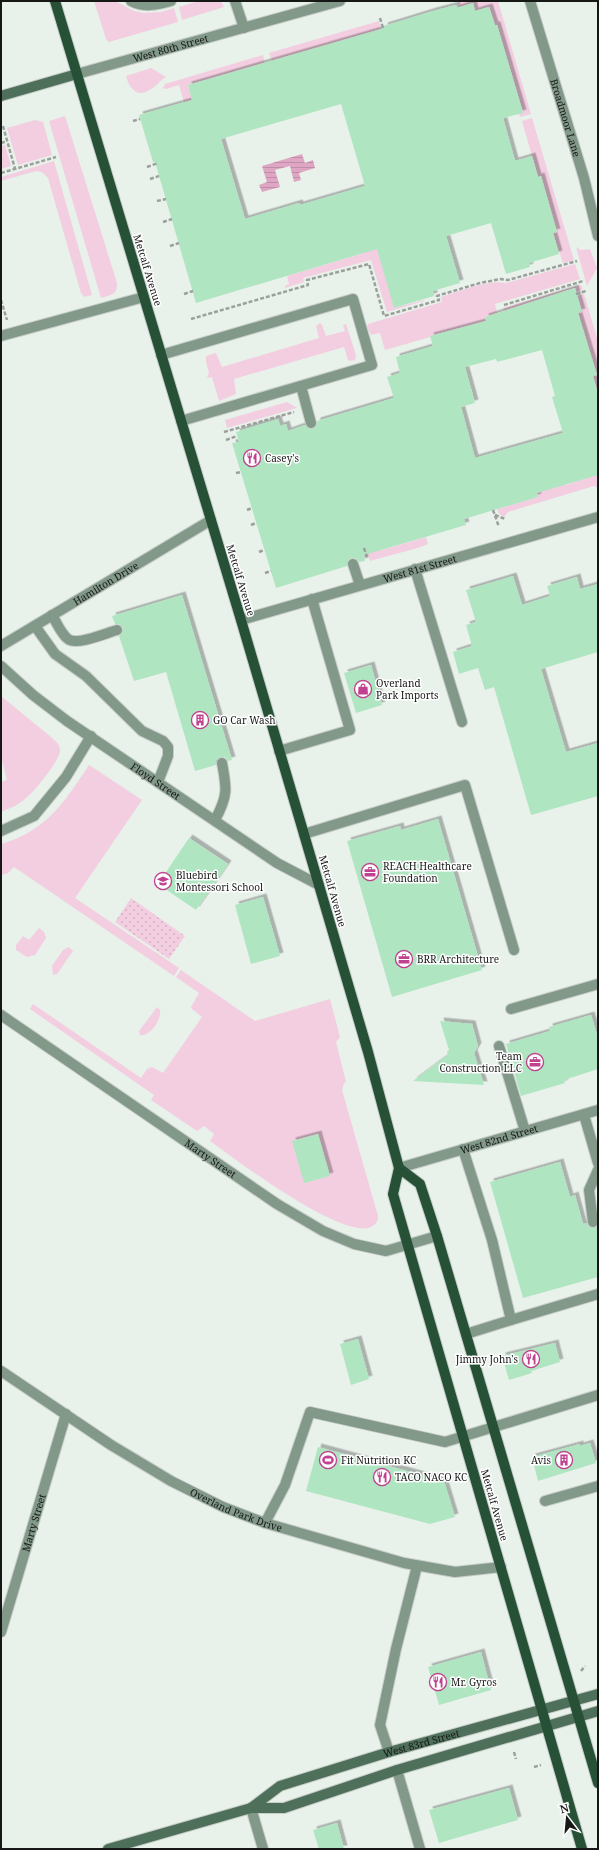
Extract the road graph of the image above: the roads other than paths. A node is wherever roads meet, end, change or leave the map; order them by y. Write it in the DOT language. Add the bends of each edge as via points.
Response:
graph roads {
  1 [pos="55,1"];
  2 [pos="131,1"];
  3 [pos="171,1"];
  4 [pos="235,1"];
  5 [pos="340,1"];
  6 [pos="530,1"];
  7 [pos="244,28"];
  8 [pos="77,74"];
  9 [pos="1,96"];
  10 [pos="598,236"];
  11 [pos="144,297"];
  12 [pos="1,336"];
  13 [pos="161,355"];
  14 [pos="301,386"];
  15 [pos="181,421"];
  16 [pos="312,423"];
  17 [pos="598,517"];
  18 [pos="211,520"];
  19 [pos="354,564"];
  20 [pos="415,569"];
  21 [pos="360,585"];
  22 [pos="312,599"];
  23 [pos="52,615"];
  24 [pos="241,620"];
  25 [pos="35,626"];
  26 [pos="117,630"];
  27 [pos="1,646"];
  28 [pos="1,666"];
  29 [pos="462,722"];
  30 [pos="91,736"];
  31 [pos="279,751"];
  32 [pos="222,763"];
  33 [pos="158,782"];
  34 [pos="214,820"];
  35 [pos="1,831"];
  36 [pos="304,834"];
  37 [pos="319,885"];
  38 [pos="514,950"];
  39 [pos="598,984"];
  40 [pos="511,1009"];
  41 [pos="1,1015"];
  42 [pos="499,1046"];
  43 [pos="598,1110"];
  44 [pos="584,1114"];
  45 [pos="525,1131"];
  46 [pos="463,1149"];
  47 [pos="598,1163"];
  48 [pos="399,1168"];
  49 [pos="598,1170"];
  50 [pos="593,1222"];
  51 [pos="438,1236"];
  52 [pos="406,1244"];
  53 [pos="598,1294"];
  54 [pos="512,1320"];
  55 [pos="466,1334"];
  56 [pos="1,1370"];
  57 [pos="598,1395"];
  58 [pos="66,1414"];
  59 [pos="494,1427"];
  60 [pos="463,1436"];
  61 [pos="598,1486"];
  62 [pos="545,1501"];
  63 [pos="265,1523"];
  64 [pos="417,1566"];
  65 [pos="501,1567"];
  66 [pos="1,1632"];
  67 [pos="598,1694"];
  68 [pos="574,1700"];
  69 [pos="542,1709"];
  70 [pos="598,1712"];
  71 [pos="579,1717"];
  72 [pos="547,1727"];
  73 [pos="390,1752"];
  74 [pos="397,1770"];
  75 [pos="598,1782"];
  76 [pos="251,1808"];
  77 [pos="108,1849"];
  78 [pos="263,1849"];
  79 [pos="420,1849"];
  80 [pos="582,1849"];
  1 -- 8 [label="main road, Metcalf Avenue"];
  2 -- 3 [label="street" via="138,5 154,6"];
  4 -- 7 [label="street"];
  5 -- 7 [label="street, West 80th Street"];
  6 -- 10 [label="street, Broadmoor Lane" via="584,178"];
  7 -- 8 [label="street, West 80th Street"];
  8 -- 9 [label="street, West 80th Street"];
  8 -- 11 [label="main road, Metcalf Avenue"];
  11 -- 12 [label="street"];
  11 -- 13 [label="main road, Metcalf Avenue"];
  13 -- 14 [label="street" via="353,299 372,365"];
  13 -- 15 [label="main road, Metcalf Avenue"];
  14 -- 15 [label="street"];
  14 -- 16 [label="street"];
  15 -- 18 [label="main road, Metcalf Avenue"];
  17 -- 20 [label="street, West 81st Street"];
  18 -- 23 [label="street, Hamilton Drive"];
  18 -- 24 [label="main road, Metcalf Avenue"];
  19 -- 21 [label="street"];
  20 -- 21 [label="street, West 81st Street"];
  20 -- 29 [label="street"];
  21 -- 22 [label="street, West 81st Street"];
  22 -- 24 [label="street, West 81st Street"];
  22 -- 31 [label="street" via="350,730"];
  23 -- 25 [label="street, Hamilton Drive"];
  23 -- 26 [label="street" via="71,641 79,642"];
  24 -- 31 [label="main road, Metcalf Avenue"];
  25 -- 27 [label="street, Hamilton Drive"];
  25 -- 33 [label="street" via="55,654 86,676 142,731 164,741 168,747 168,756"];
  28 -- 30 [label="street, Floyd Street" via="33,695"];
  30 -- 33 [label="street, Floyd Street"];
  30 -- 35 [label="street" via="66,777 34,816"];
  31 -- 36 [label="main road, Metcalf Avenue"];
  32 -- 34 [label="street" via="227,786 225,797"];
  33 -- 34 [label="street, Floyd Street"];
  34 -- 37 [label="street, Floyd Street" via="277,863"];
  36 -- 37 [label="main road, Metcalf Avenue"];
  36 -- 38 [label="street" via="465,785"];
  37 -- 48 [label="main road, Metcalf Avenue"];
  39 -- 40 [label="street"];
  41 -- 52 [label="street, Marty Street" via="277,1204 323,1231 354,1244 386,1251"];
  42 -- 45 [label="street"];
  43 -- 44 [label="street, West 82nd Street"];
  44 -- 45 [label="street, West 82nd Street"];
  44 -- 47 [label="street"];
  45 -- 46 [label="street, West 82nd Street"];
  46 -- 48 [label="street, West 82nd Street"];
  46 -- 54 [label="street" via="492,1240"];
  48 -- 51 [label="main road, Metcalf Avenue" via="420,1184"];
  48 -- 52 [label="main road, Metcalf Avenue" via="392,1194"];
  49 -- 50 [label="street" via="589,1190"];
  51 -- 52 [label="street, Marty Street"];
  51 -- 55 [label="main road, Metcalf Avenue"];
  52 -- 60 [label="main road, Metcalf Avenue"];
  53 -- 54 [label="street"];
  54 -- 55 [label="street"];
  55 -- 59 [label="main road, Metcalf Avenue"];
  56 -- 58 [label="street, Overland Park Drive"];
  57 -- 59 [label="street"];
  58 -- 63 [label="street, Overland Park Drive" via="171,1481 223,1507"];
  58 -- 66 [label="street, Marty Street"];
  59 -- 60 [label="street"];
  59 -- 68 [label="main road, Metcalf Avenue"];
  60 -- 63 [label="street" via="445,1442 310,1412 285,1485"];
  60 -- 65 [label="main road, Metcalf Avenue"];
  61 -- 62 [label="street"];
  63 -- 64 [label="street, Overland Park Drive"];
  64 -- 65 [label="street, Overland Park Drive" via="455,1572"];
  64 -- 73 [label="street" via="380,1725"];
  65 -- 69 [label="main road, Metcalf Avenue"];
  67 -- 68 [label="street, West 83rd Street"];
  68 -- 69 [label="street, West 83rd Street"];
  68 -- 71 [label="main road, Metcalf Avenue"];
  69 -- 72 [label="main road, Metcalf Avenue"];
  69 -- 73 [label="street, West 83rd Street"];
  70 -- 71 [label="street, West 83rd Street"];
  71 -- 72 [label="street, West 83rd Street"];
  71 -- 75 [label="main road, Metcalf Avenue"];
  72 -- 74 [label="street, West 83rd Street"];
  72 -- 80 [label="main road, Metcalf Avenue"];
  73 -- 76 [label="street, West 83rd Street" via="280,1786"];
  74 -- 76 [label="street, West 83rd Street" via="284,1808"];
  74 -- 79 [label="street"];
  76 -- 77 [label="street, West 83rd Street"];
  76 -- 78 [label="street"];
}
